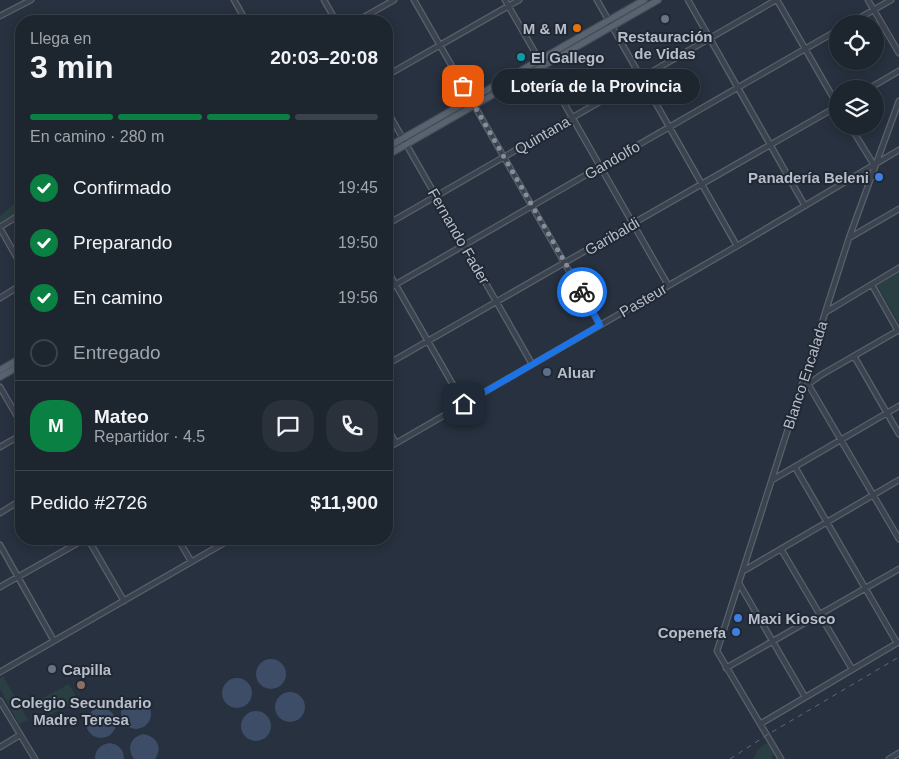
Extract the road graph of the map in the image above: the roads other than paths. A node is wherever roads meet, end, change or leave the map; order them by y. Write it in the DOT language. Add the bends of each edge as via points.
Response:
graph roads {
  1 [pos="31,0"];
  2 [pos="234,0"];
  3 [pos="324,0"];
  4 [pos="394,0"];
  5 [pos="414,0"];
  6 [pos="505,0"];
  7 [pos="519,0"];
  8 [pos="597,0"];
  9 [pos="644,0"];
  10 [pos="658,0"];
  11 [pos="688,0"];
  12 [pos="777,0"];
  13 [pos="868,0"];
  14 [pos="891,0"];
  15 [pos="508,6"];
  16 [pos="874,10"];
  17 [pos="243,15"];
  18 [pos="333,15"];
  19 [pos="368,15"];
  20 [pos="865,15"];
  21 [pos="0,16"];
  22 [pos="610,23"];
  23 [pos="829,35"];
  24 [pos="710,38"];
  25 [pos="440,45"];
  26 [pos="805,49"];
  27 [pos="899,53"];
  28 [pos="539,60"];
  29 [pos="543,66"];
  30 [pos="899,70"];
  31 [pos="393,72"];
  32 [pos="641,78"];
  33 [pos="883,80"];
  34 [pos="738,88"];
  35 [pos="829,90"];
  36 [pos="471,99"];
  37 [pos="899,101"];
  38 [pos="474,106"];
  39 [pos="829,111"];
  40 [pos="572,118"];
  41 [pos="393,121"];
  42 [pos="669,127"];
  43 [pos="856,135"];
  44 [pos="403,138"];
  45 [pos="393,144"];
  46 [pos="407,144"];
  47 [pos="770,145"];
  48 [pos="899,150"];
  49 [pos="393,152"];
  50 [pos="504,157"];
  51 [pos="874,165"];
  52 [pos="600,167"];
  53 [pos="702,184"];
  54 [pos="436,196"];
  55 [pos="532,206"];
  56 [pos="805,206"];
  57 [pos="899,208"];
  58 [pos="15,218"];
  59 [pos="393,221"];
  60 [pos="633,224"];
  61 [pos="0,228"];
  62 [pos="849,238"];
  63 [pos="464,245"];
  64 [pos="737,246"];
  65 [pos="15,254"];
  66 [pos="565,263"];
  67 [pos="899,268"];
  68 [pos="393,279"];
  69 [pos="396,284"];
  70 [pos="668,285"];
  71 [pos="872,285"];
  72 [pos="393,286"];
  73 [pos="15,289"];
  74 [pos="0,298"];
  75 [pos="496,302"];
  76 [pos="826,312"];
  77 [pos="600,325"];
  78 [pos="899,331"];
  79 [pos="428,341"];
  80 [pos="854,356"];
  81 [pos="15,361"];
  82 [pos="393,361"];
  83 [pos="532,364"];
  84 [pos="15,368"];
  85 [pos="0,370"];
  86 [pos="0,377"];
  87 [pos="808,384"];
  88 [pos="0,386"];
  89 [pos="802,389"];
  90 [pos="464,404"];
  91 [pos="899,406"];
  92 [pos="15,412"];
  93 [pos="887,413"];
  94 [pos="899,434"];
  95 [pos="15,438"];
  96 [pos="393,438"];
  97 [pos="841,440"];
  98 [pos="396,443"];
  99 [pos="393,445"];
  100 [pos="0,447"];
  101 [pos="795,467"];
  102 [pos="772,480"];
  103 [pos="899,480"];
  104 [pos="874,495"];
  105 [pos="15,503"];
  106 [pos="0,512"];
  107 [pos="827,522"];
  108 [pos="899,539"];
  109 [pos="0,544"];
  110 [pos="75,545"];
  111 [pos="90,545"];
  112 [pos="182,545"];
  113 [pos="220,545"];
  114 [pos="781,550"];
  115 [pos="191,561"];
  116 [pos="899,569"];
  117 [pos="744,571"];
  118 [pos="18,577"];
  119 [pos="740,585"];
  120 [pos="0,587"];
  121 [pos="866,588"];
  122 [pos="124,601"];
  123 [pos="818,614"];
  124 [pos="54,640"];
  125 [pos="772,641"];
  126 [pos="898,642"];
  127 [pos="726,668"];
  128 [pos="852,669"];
  129 [pos="0,672"];
  130 [pos="805,697"];
  131 [pos="0,701"];
  132 [pos="760,724"];
  133 [pos="20,735"];
  134 [pos="0,747"];
  135 [pos="899,753"];
  136 [pos="779,758"];
  137 [pos="34,759"];
  138 [pos="889,759"];
  1 -- 21 [label="street"];
  2 -- 17 [label="street"];
  3 -- 18 [label="street"];
  4 -- 19 [label="street"];
  5 -- 25 [label="street"];
  6 -- 15 [label="street"];
  7 -- 15 [label="street"];
  8 -- 22 [label="street"];
  9 -- 22 [label="main road"];
  10 -- 22 [label="main road"];
  11 -- 24 [label="street"];
  12 -- 24 [label="street, Quintana"];
  12 -- 26 [label="street"];
  13 -- 16 [label="street"];
  14 -- 16 [label="street"];
  15 -- 25 [label="street"];
  15 -- 28 [label="street"];
  16 -- 20 [label="street"];
  16 -- 27 [label="street"];
  22 -- 28 [label="main road"];
  22 -- 29 [label="main road"];
  22 -- 32 [label="street"];
  23 -- 26 [label="street, Gandolfo"];
  24 -- 32 [label="street, Quintana"];
  24 -- 34 [label="street"];
  25 -- 31 [label="street"];
  25 -- 36 [label="street"];
  26 -- 34 [label="street, Gandolfo"];
  26 -- 35 [label="street"];
  28 -- 29 [label="street"];
  28 -- 36 [label="main road"];
  29 -- 38 [label="main road"];
  29 -- 40 [label="street"];
  30 -- 33 [label="street"];
  32 -- 40 [label="street, Quintana"];
  32 -- 42 [label="street"];
  34 -- 42 [label="street, Gandolfo"];
  34 -- 47 [label="street"];
  36 -- 38 [label="street"];
  36 -- 44 [label="main road"];
  37 -- 51 [label="street, Blanco Encalada"];
  38 -- 46 [label="main road"];
  38 -- 50 [label="street"];
  39 -- 47 [label="street, Garibaldi"];
  40 -- 50 [label="street, Quintana"];
  40 -- 52 [label="street"];
  41 -- 44 [label="street, Fernando Fader"];
  42 -- 52 [label="street, Gandolfo"];
  42 -- 53 [label="street"];
  43 -- 51 [label="street"];
  44 -- 45 [label="main road"];
  44 -- 46 [label="street, Fernando Fader"];
  46 -- 49 [label="main road"];
  46 -- 54 [label="street, Fernando Fader"];
  47 -- 53 [label="street, Garibaldi"];
  47 -- 56 [label="street"];
  48 -- 51 [label="street, Pasteur"];
  50 -- 54 [label="street, Quintana"];
  50 -- 55 [label="street"];
  51 -- 56 [label="street, Pasteur"];
  51 -- 62 [label="street, Blanco Encalada"];
  52 -- 55 [label="street, Gandolfo"];
  52 -- 60 [label="street"];
  53 -- 60 [label="street, Garibaldi"];
  53 -- 64 [label="street"];
  54 -- 59 [label="street, Quintana"];
  54 -- 63 [label="street, Fernando Fader"];
  55 -- 63 [label="street, Gandolfo"];
  55 -- 66 [label="street"];
  56 -- 64 [label="street, Pasteur"];
  57 -- 62 [label="street"];
  58 -- 61 [label="street"];
  60 -- 66 [label="street, Garibaldi"];
  60 -- 70 [label="street"];
  61 -- 65 [label="street"];
  62 -- 76 [label="street, Blanco Encalada"];
  63 -- 69 [label="street, Gandolfo"];
  63 -- 75 [label="street, Fernando Fader"];
  64 -- 70 [label="street, Pasteur"];
  66 -- 75 [label="street, Garibaldi"];
  66 -- 77 [label="street"];
  67 -- 71 [label="street"];
  68 -- 69 [label="street"];
  69 -- 72 [label="street, Gandolfo"];
  69 -- 79 [label="street"];
  70 -- 77 [label="street, Pasteur"];
  71 -- 76 [label="street"];
  71 -- 78 [label="street"];
  73 -- 74 [label="street"];
  75 -- 79 [label="street, Garibaldi"];
  75 -- 83 [label="street, Fernando Fader"];
  76 -- 89 [label="street, Blanco Encalada"];
  77 -- 83 [label="street, Pasteur"];
  78 -- 80 [label="street"];
  79 -- 82 [label="street, Garibaldi"];
  79 -- 90 [label="street"];
  80 -- 87 [label="street"];
  80 -- 93 [label="street"];
  81 -- 85 [label="main road"];
  83 -- 90 [label="street, Pasteur"];
  84 -- 86 [label="main road"];
  87 -- 89 [label="street"];
  87 -- 97 [label="street"];
  88 -- 92 [label="street"];
  89 -- 102 [label="street, Blanco Encalada"];
  90 -- 98 [label="street, Pasteur"];
  91 -- 93 [label="street"];
  93 -- 94 [label="street"];
  93 -- 97 [label="street"];
  95 -- 100 [label="street"];
  96 -- 98 [label="street"];
  97 -- 101 [label="street"];
  97 -- 104 [label="street"];
  98 -- 99 [label="street, Pasteur"];
  101 -- 102 [label="street"];
  101 -- 107 [label="street"];
  102 -- 117 [label="street, Blanco Encalada"];
  103 -- 104 [label="street"];
  104 -- 107 [label="street"];
  104 -- 108 [label="street"];
  105 -- 106 [label="street"];
  107 -- 114 [label="street"];
  107 -- 121 [label="street"];
  109 -- 118 [label="street"];
  110 -- 118 [label="street"];
  111 -- 122 [label="street"];
  112 -- 115 [label="street"];
  113 -- 115 [label="street"];
  114 -- 117 [label="street"];
  114 -- 123 [label="street"];
  115 -- 122 [label="street"];
  116 -- 121 [label="street"];
  117 -- 119 [label="street, Blanco Encalada"];
  118 -- 120 [label="street"];
  118 -- 124 [label="street"];
  119 -- 125 [label="street"];
  119 -- 127 [label="street, Blanco Encalada" via="718,651"];
  121 -- 123 [label="street"];
  121 -- 126 [label="street"];
  122 -- 124 [label="street"];
  123 -- 125 [label="street"];
  123 -- 128 [label="street"];
  124 -- 129 [label="street"];
  125 -- 127 [label="street"];
  125 -- 130 [label="street"];
  126 -- 128 [label="street"];
  127 -- 132 [label="street"];
  128 -- 130 [label="street"];
  130 -- 132 [label="street"];
  131 -- 133 [label="street"];
  132 -- 136 [label="street"];
  133 -- 134 [label="street"];
  133 -- 137 [label="street"];
  135 -- 138 [label="street"];
}
